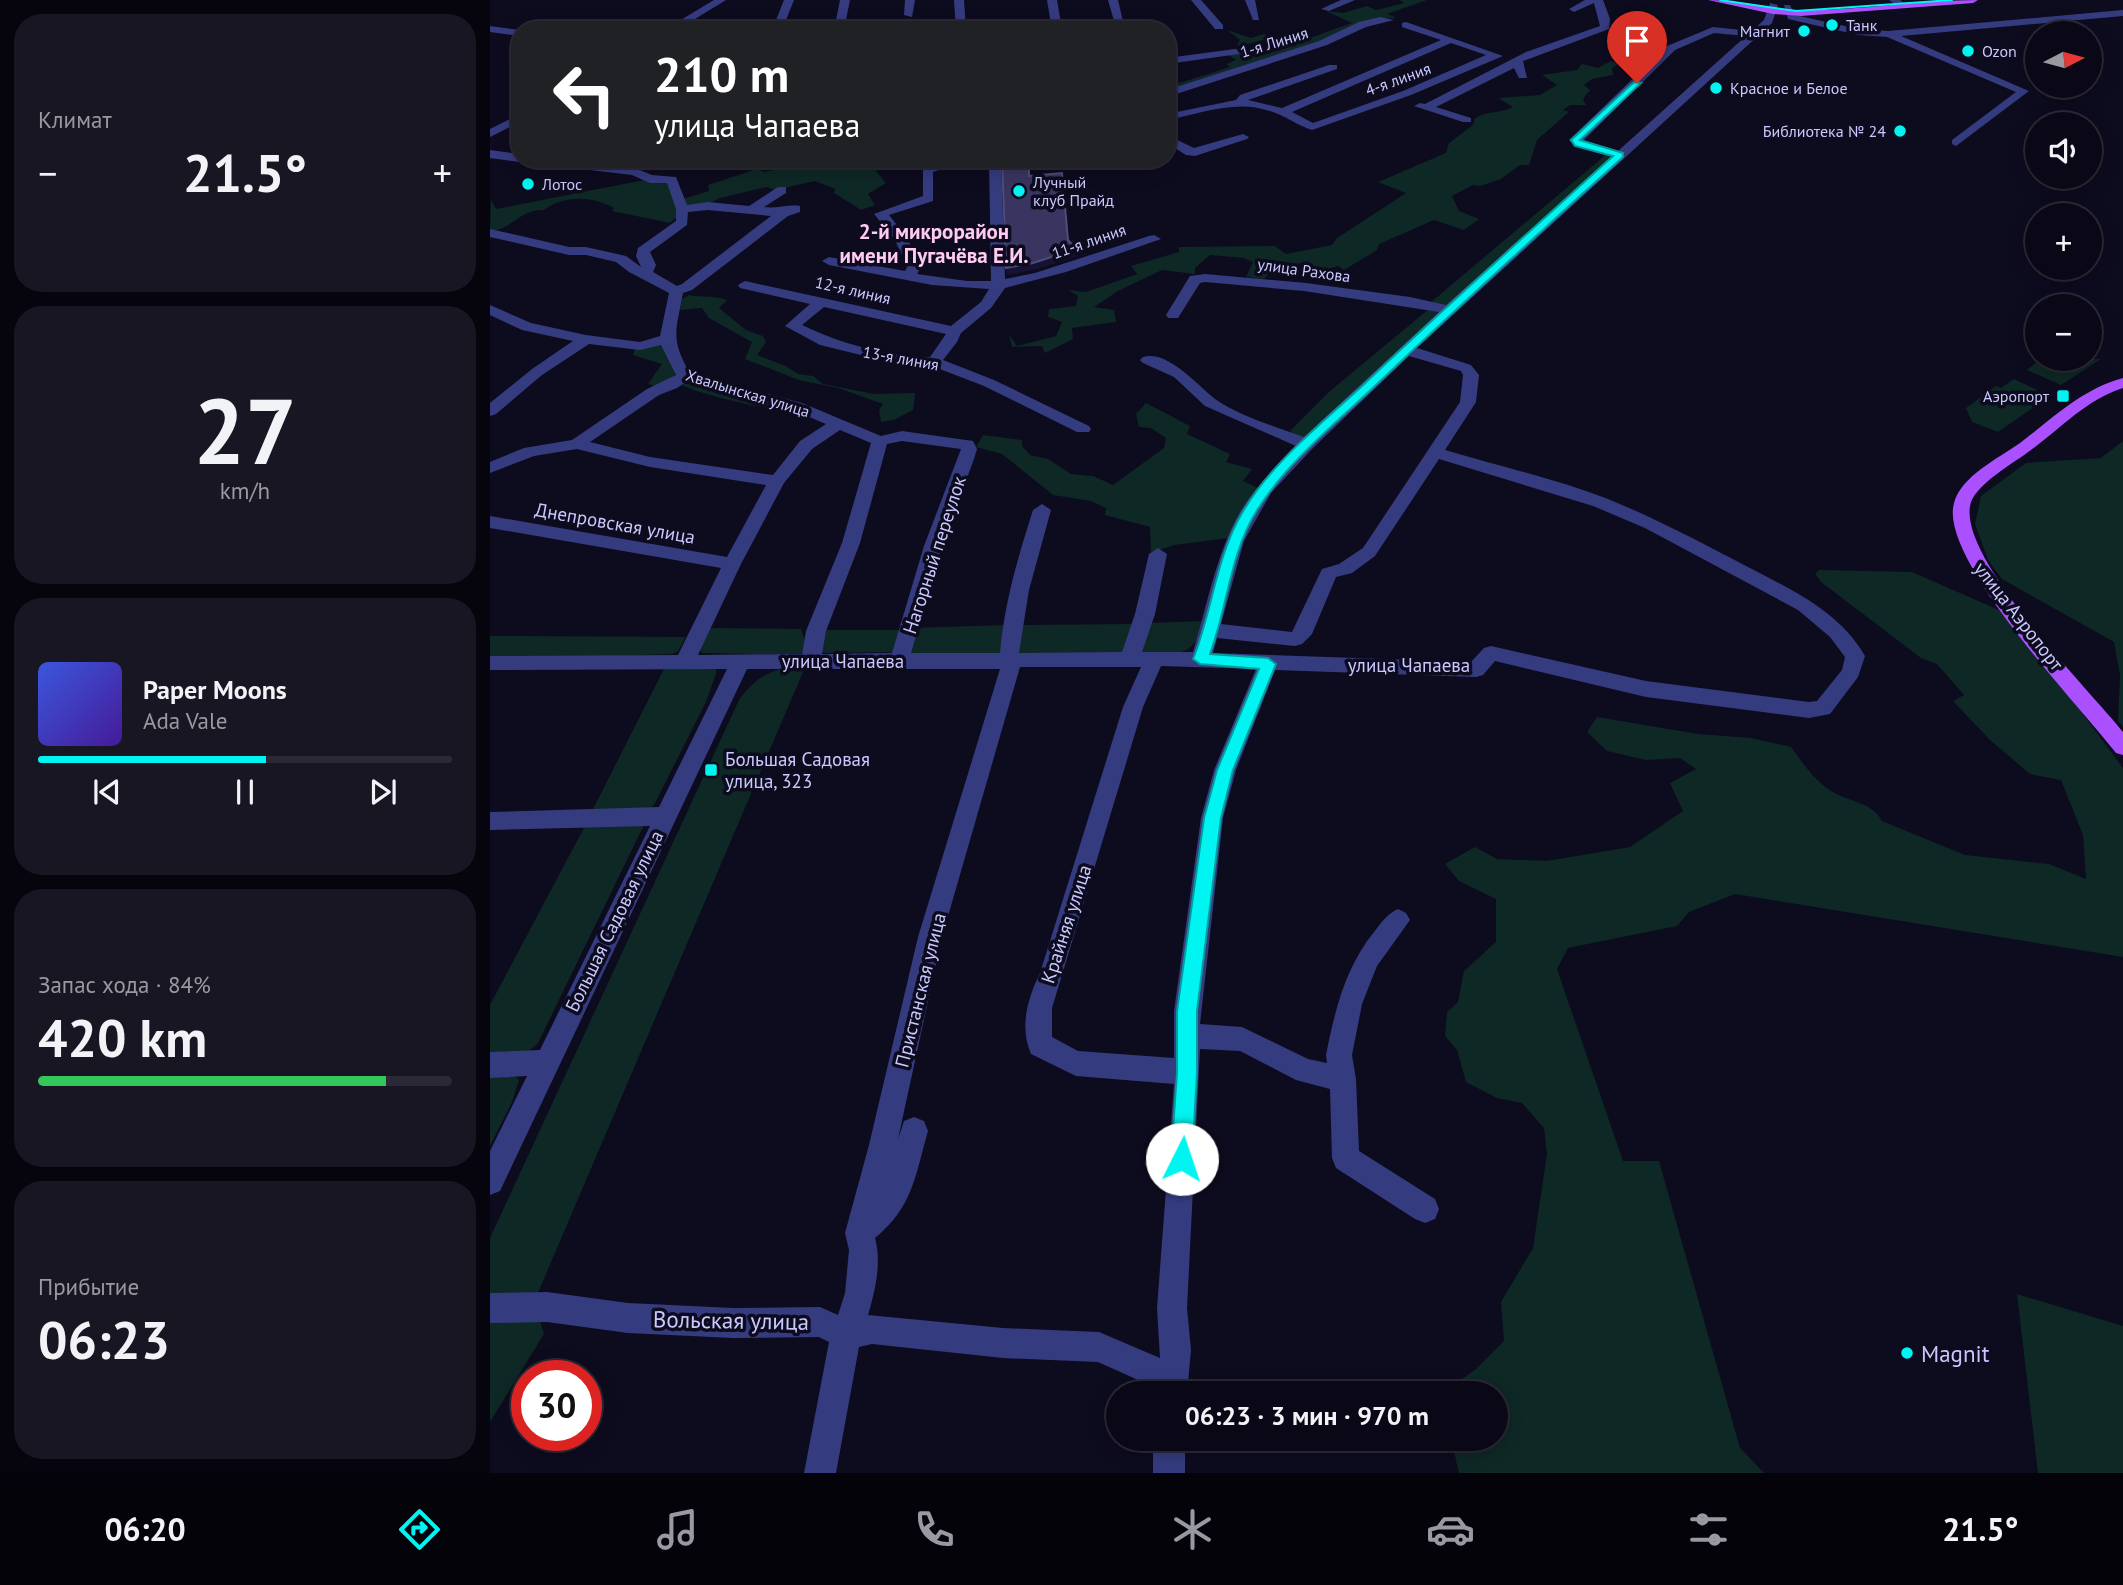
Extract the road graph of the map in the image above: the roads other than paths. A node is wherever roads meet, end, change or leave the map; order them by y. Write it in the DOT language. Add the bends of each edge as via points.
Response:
graph roads {
  1 [pos="721,0"];
  2 [pos="789,0"];
  3 [pos="845,0"];
  4 [pos="909,0"];
  5 [pos="958,0"];
  6 [pos="1052,0"];
  7 [pos="1113,0"];
  8 [pos="1196,0"];
  9 [pos="1250,0"];
  10 [pos="1350,0"];
  11 [pos="1595,0"];
  12 [pos="1713,0"];
  13 [pos="1738,0"];
  14 [pos="1973,0"];
  15 [pos="1897,2"];
  16 [pos="1326,9"];
  17 [pos="1574,9"];
  18 [pos="1780,9"];
  19 [pos="2123,13"];
  20 [pos="909,15"];
  21 [pos="1255,16"];
  22 [pos="1389,20"];
  23 [pos="685,21"];
  24 [pos="781,21"];
  25 [pos="841,21"];
  26 [pos="960,21"];
  27 [pos="1056,21"];
  28 [pos="1119,21"];
  29 [pos="1406,25"];
  30 [pos="1219,27"];
  31 [pos="490,29"];
  32 [pos="511,32"];
  33 [pos="1751,34"];
  34 [pos="1888,34"];
  35 [pos="1450,40"];
  36 [pos="1235,52"];
  37 [pos="1493,56"];
  38 [pos="1176,60"];
  39 [pos="1517,62"];
  40 [pos="1333,67"];
  41 [pos="1523,76"];
  42 [pos="1176,91"];
  43 [pos="1391,99"];
  44 [pos="1241,102"];
  45 [pos="1429,107"];
  46 [pos="1284,111"];
  47 [pos="1176,115"];
  48 [pos="1467,120"];
  49 [pos="511,122"];
  50 [pos="490,134"];
  51 [pos="1243,137"];
  52 [pos="1956,142"];
  53 [pos="1176,143"];
  54 [pos="490,154"];
  55 [pos="1619,155"];
  56 [pos="511,157"];
  57 [pos="603,168"];
  58 [pos="933,168"];
  59 [pos="995,168"];
  60 [pos="782,190"];
  61 [pos="681,208"];
  62 [pos="752,210"];
  63 [pos="490,233"];
  64 [pos="1154,239"];
  65 [pos="829,261"];
  66 [pos="646,273"];
  67 [pos="910,275"];
  68 [pos="999,283"];
  69 [pos="745,285"];
  70 [pos="676,291"];
  71 [pos="822,301"];
  72 [pos="490,309"];
  73 [pos="1448,310"];
  74 [pos="1173,315"];
  75 [pos="508,319"];
  76 [pos="490,326"];
  77 [pos="954,331"];
  78 [pos="586,339"];
  79 [pos="667,339"];
  80 [pos="1406,350"];
  81 [pos="1148,360"];
  82 [pos="934,362"];
  83 [pos="684,376"];
  84 [pos="2123,383"];
  85 [pos="490,411"];
  86 [pos="838,424"];
  87 [pos="1083,429"];
  88 [pos="880,441"];
  89 [pos="577,444"];
  90 [pos="1307,444"];
  91 [pos="969,449"];
  92 [pos="1434,452"];
  93 [pos="490,468"];
  94 [pos="777,481"];
  95 [pos="1042,510"];
  96 [pos="490,522"];
  97 [pos="1158,554"];
  98 [pos="732,564"];
  99 [pos="1211,630"];
  100 [pos="1200,659"];
  101 [pos="685,661"];
  102 [pos="808,661"];
  103 [pos="899,661"];
  104 [pos="1009,661"];
  105 [pos="1129,661"];
  106 [pos="1154,661"];
  107 [pos="740,662"];
  108 [pos="490,663"];
  109 [pos="1268,664"];
  110 [pos="2123,747"];
  111 [pos="664,816"];
  112 [pos="490,821"];
  113 [pos="1398,920"];
  114 [pos="1188,1036"];
  115 [pos="546,1062"];
  116 [pos="490,1065"];
  117 [pos="1187,1072"];
  118 [pos="1343,1079"];
  119 [pos="914,1132"];
  120 [pos="490,1181"];
  121 [pos="1425,1209"];
  122 [pos="859,1233"];
  123 [pos="490,1308"];
  124 [pos="846,1334"];
  125 [pos="1162,1381"];
  126 [pos="1172,1381"];
  127 [pos="1169,1451"];
  128 [pos="820,1473"];
  129 [pos="1169,1473"];
  1 -- 23 [label="street"];
  2 -- 24 [label="street"];
  3 -- 25 [label="street"];
  4 -- 20 [label="street"];
  5 -- 26 [label="street"];
  6 -- 27 [label="street"];
  7 -- 28 [label="street"];
  8 -- 30 [label="street"];
  9 -- 21 [label="street"];
  10 -- 16 [label="street"];
  11 -- 17 [label="street"];
  11 -- 39 [label="street" via="1605,27 1581,40 1537,50"];
  12 -- 18 [label="main road"];
  13 -- 18 [label="main road"];
  14 -- 15 [label="main road"];
  15 -- 18 [label="main road"];
  18 -- 33 [label="street"];
  18 -- 34 [label="street" via="1804,21"];
  19 -- 34 [label="street"];
  22 -- 42 [label="street, 1-я Линия" via="1350,29 1323,43"];
  29 -- 35 [label="street"];
  31 -- 32 [label="street"];
  33 -- 55 [label="street"];
  33 -- 55 [label="street" via="1713,30 1671,48 1575,140"];
  34 -- 52 [label="street" via="2024,91"];
  35 -- 37 [label="street"];
  35 -- 46 [label="street"];
  36 -- 38 [label="street"];
  37 -- 39 [label="street"];
  37 -- 43 [label="street, 4-я линия"];
  39 -- 41 [label="street"];
  39 -- 45 [label="street"];
  40 -- 44 [label="street" via="1261,90"];
  43 -- 45 [label="street"];
  43 -- 46 [label="street, 4-я линия" via="1312,127"];
  44 -- 46 [label="street"];
  44 -- 47 [label="street"];
  45 -- 48 [label="street"];
  49 -- 50 [label="street"];
  51 -- 53 [label="street" via="1195,152"];
  54 -- 56 [label="street"];
  55 -- 73 [label="street"];
  57 -- 61 [label="street" via="673,183"];
  58 -- 67 [label="street" via="926,170 929,198 880,214 909,253 915,267"];
  59 -- 68 [label="street"];
  60 -- 62 [label="street"];
  61 -- 62 [label="street"];
  61 -- 66 [label="street" via="682,222 677,228 643,251 649,265"];
  62 -- 70 [label="street" via="789,211"];
  63 -- 66 [label="street" via="569,251 606,254"];
  64 -- 68 [label="street, 11-я линия" via="1029,279"];
  65 -- 67 [label="street, 11-я линия"];
  66 -- 70 [label="street"];
  67 -- 68 [label="street, 11-я линия" via="968,285"];
  68 -- 77 [label="street" via="986,305"];
  69 -- 71 [label="street, 12-я линия"];
  70 -- 79 [label="street"];
  71 -- 77 [label="street, 12-я линия"];
  71 -- 82 [label="street, 13-я линия" via="792,326 825,342 867,353"];
  72 -- 75 [label="street"];
  73 -- 74 [label="street, улица Рахова" via="1306,287 1205,278 1195,279"];
  73 -- 80 [label="street"];
  75 -- 76 [label="street"];
  75 -- 78 [label="street"];
  77 -- 82 [label="street"];
  78 -- 79 [label="street" via="640,346"];
  78 -- 85 [label="street"];
  79 -- 83 [label="street, Хвалынская улица"];
  80 -- 90 [label="street"];
  80 -- 92 [label="street" via="1466,368 1471,375 1468,402"];
  81 -- 90 [label="street" via="1179,374 1211,403"];
  82 -- 87 [label="street, 13-я линия"];
  83 -- 86 [label="street, Хвалынская улица" via="796,406"];
  83 -- 89 [label="street"];
  84 -- 110 [label="main road, улица Аэропорт" via="2085,402 1987,475 1964,498 1959,520 1965,542 1989,583"];
  86 -- 88 [label="street, Хвалынская улица"];
  86 -- 94 [label="street" via="806,445"];
  88 -- 91 [label="street, Хвалынская улица" via="890,436 924,438"];
  88 -- 102 [label="street"];
  89 -- 93 [label="street" via="530,452"];
  89 -- 94 [label="street" via="650,462"];
  90 -- 99 [label="street" via="1248,514"];
  91 -- 103 [label="street, Нагорный переулок"];
  92 -- 99 [label="street" via="1370,552 1345,569 1329,573 1302,634 1295,639"];
  92 -- 109 [label="street, улица Чапаева" via="1599,502 1769,585 1805,605 1837,632 1855,656 1851,672 1823,708 1809,710 1646,688 1491,653 1476,670"];
  94 -- 98 [label="street"];
  95 -- 104 [label="street, Пристанская улица" via="1023,578"];
  96 -- 98 [label="street, Днепровская улица"];
  97 -- 105 [label="street"];
  98 -- 101 [label="street"];
  99 -- 100 [label="street"];
  100 -- 106 [label="street, улица Чапаева"];
  100 -- 109 [label="street, улица Чапаева"];
  101 -- 107 [label="street, улица Чапаева"];
  101 -- 108 [label="street, улица Чапаева"];
  102 -- 103 [label="street, улица Чапаева"];
  102 -- 107 [label="street, улица Чапаева"];
  103 -- 104 [label="street, улица Чапаева"];
  104 -- 105 [label="street, улица Чапаева"];
  104 -- 122 [label="street, Пристанская улица" via="930,937"];
  105 -- 106 [label="street, улица Чапаева"];
  106 -- 117 [label="street, Крайняя улица" via="1133,707 1042,995 1037,1031 1040,1045 1076,1063"];
  107 -- 111 [label="street, Большая Садовая улица"];
  109 -- 114 [label="street" via="1225,770 1212,818 1188,998"];
  111 -- 112 [label="street"];
  111 -- 115 [label="street, Большая Садовая улица"];
  113 -- 118 [label="street" via="1367,958 1349,1004 1339,1055"];
  114 -- 117 [label="street"];
  114 -- 118 [label="street" via="1242,1040 1305,1071"];
  115 -- 116 [label="street"];
  115 -- 120 [label="street, Большая Садовая улица"];
  117 -- 126 [label="street"];
  118 -- 121 [label="street" via="1346,1158"];
  119 -- 122 [label="street" via="895,1196"];
  122 -- 124 [label="street, Пристанская улица" via="864,1250 860,1293"];
  123 -- 124 [label="street, Вольская улица" via="548,1307 628,1318 733,1323 820,1322"];
  124 -- 125 [label="street, Вольская улица" via="872,1329 1003,1343 1099,1347"];
  124 -- 128 [label="street, Пристанская улица"];
  127 -- 129 [label="street"];
}
